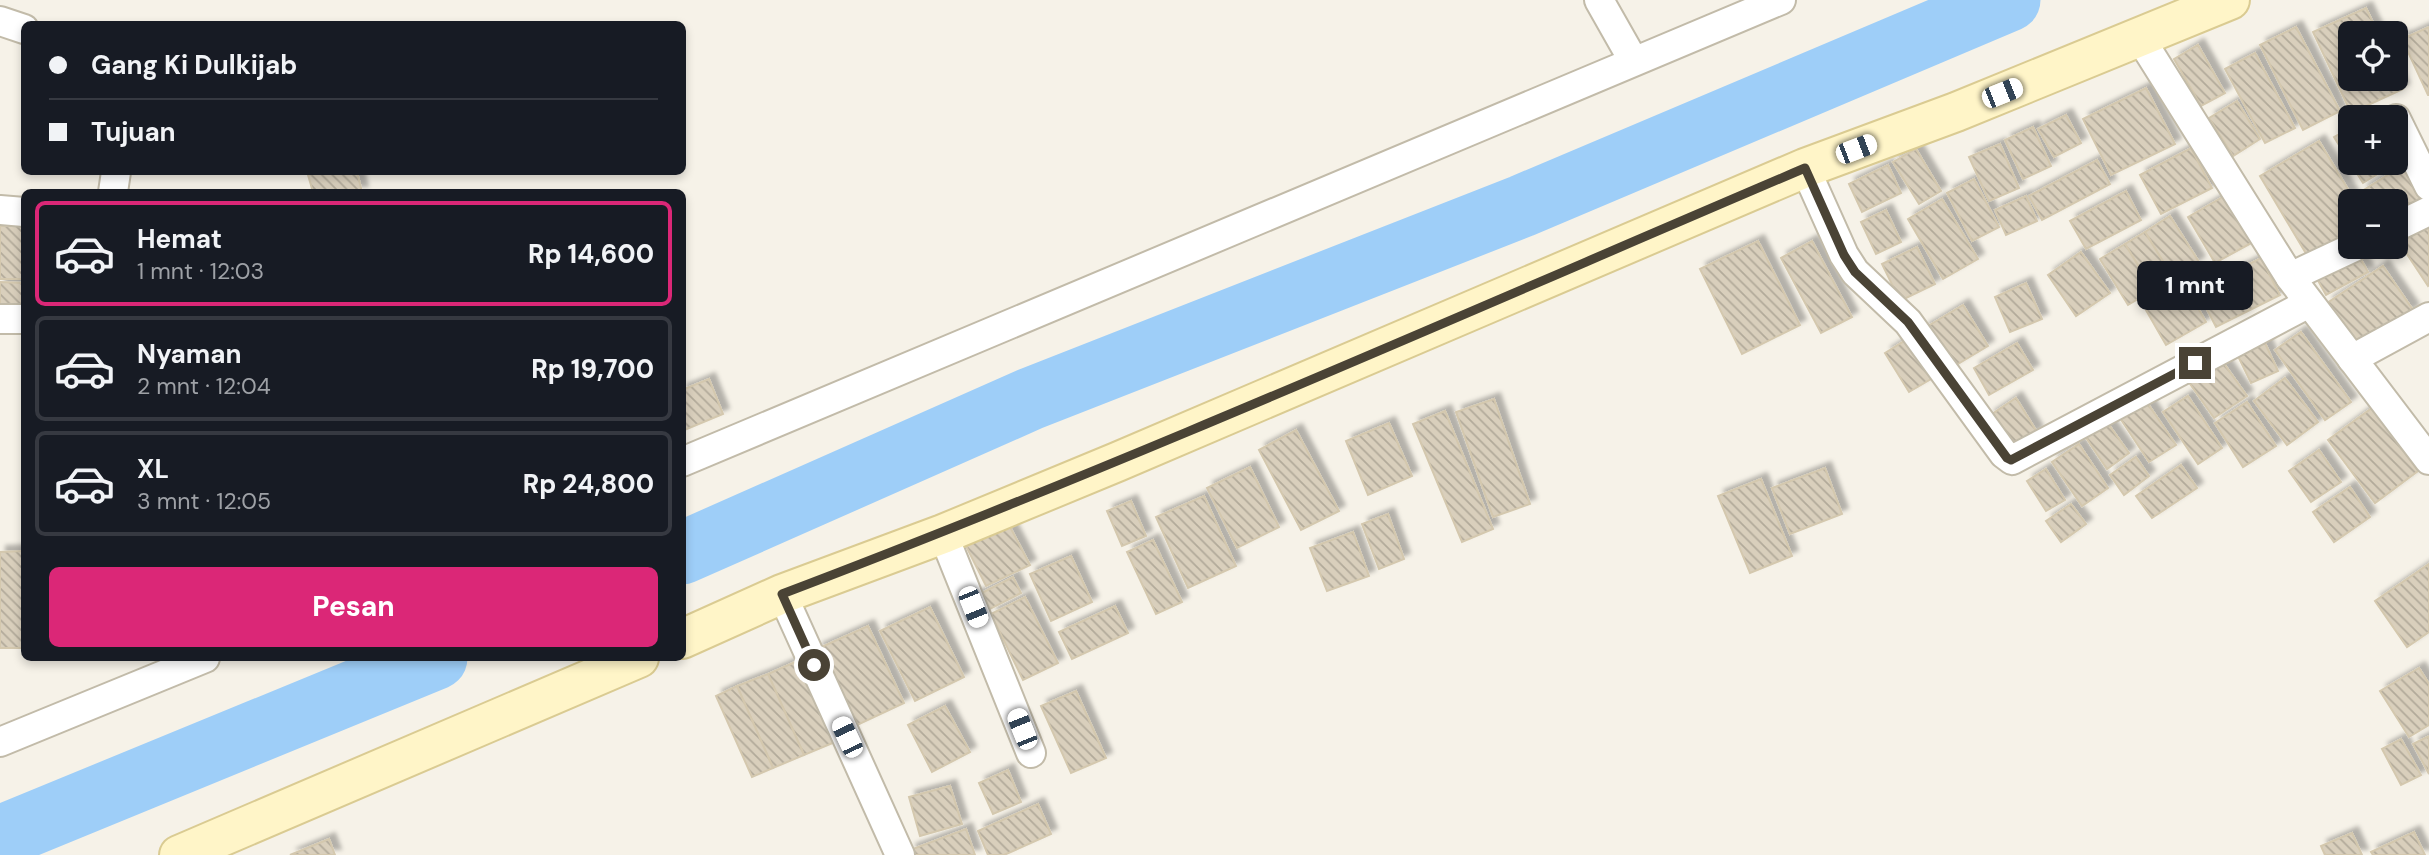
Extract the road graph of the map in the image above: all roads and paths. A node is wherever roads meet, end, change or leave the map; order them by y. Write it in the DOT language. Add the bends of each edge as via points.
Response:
graph roads {
  1 [pos="1599,0"];
  2 [pos="1781,0"];
  3 [pos="2230,0"];
  4 [pos="0,21"];
  5 [pos="21,28"];
  6 [pos="2140,38"];
  7 [pos="1633,60"];
  8 [pos="2408,143"];
  9 [pos="1805,168"];
  10 [pos="2429,186"];
  11 [pos="0,210"];
  12 [pos="2429,211"];
  13 [pos="21,212"];
  14 [pos="2408,221"];
  15 [pos="2338,254"];
  16 [pos="2290,277"];
  17 [pos="2309,303"];
  18 [pos="2429,317"];
  19 [pos="0,319"];
  20 [pos="21,319"];
  21 [pos="2352,359"];
  22 [pos="686,460"];
  23 [pos="2429,460"];
  24 [pos="943,534"];
  25 [pos="782,594"];
  26 [pos="686,637"];
  27 [pos="198,661"];
  28 [pos="632,661"];
  29 [pos="0,743"];
  30 [pos="1031,753"];
  31 [pos="179,855"];
  32 [pos="900,855"];
  1 -- 7 [label="street"];
  2 -- 7 [label="street"];
  3 -- 6 [label="street"];
  4 -- 5 [label="street"];
  6 -- 9 [label="street"];
  6 -- 16 [label="street"];
  7 -- 22 [label="street"];
  8 -- 10 [label="street"];
  9 -- 17 [label="street" via="1855,272 1908,322 2011,460"];
  9 -- 24 [label="street"];
  11 -- 13 [label="street"];
  12 -- 14 [label="street"];
  15 -- 16 [label="street"];
  16 -- 17 [label="street"];
  17 -- 21 [label="street"];
  18 -- 21 [label="street"];
  19 -- 20 [label="street"];
  21 -- 23 [label="street"];
  24 -- 25 [label="street"];
  24 -- 30 [label="street"];
  25 -- 26 [label="street"];
  25 -- 32 [label="street"];
  27 -- 29 [label="street"];
  28 -- 31 [label="street"];
}
